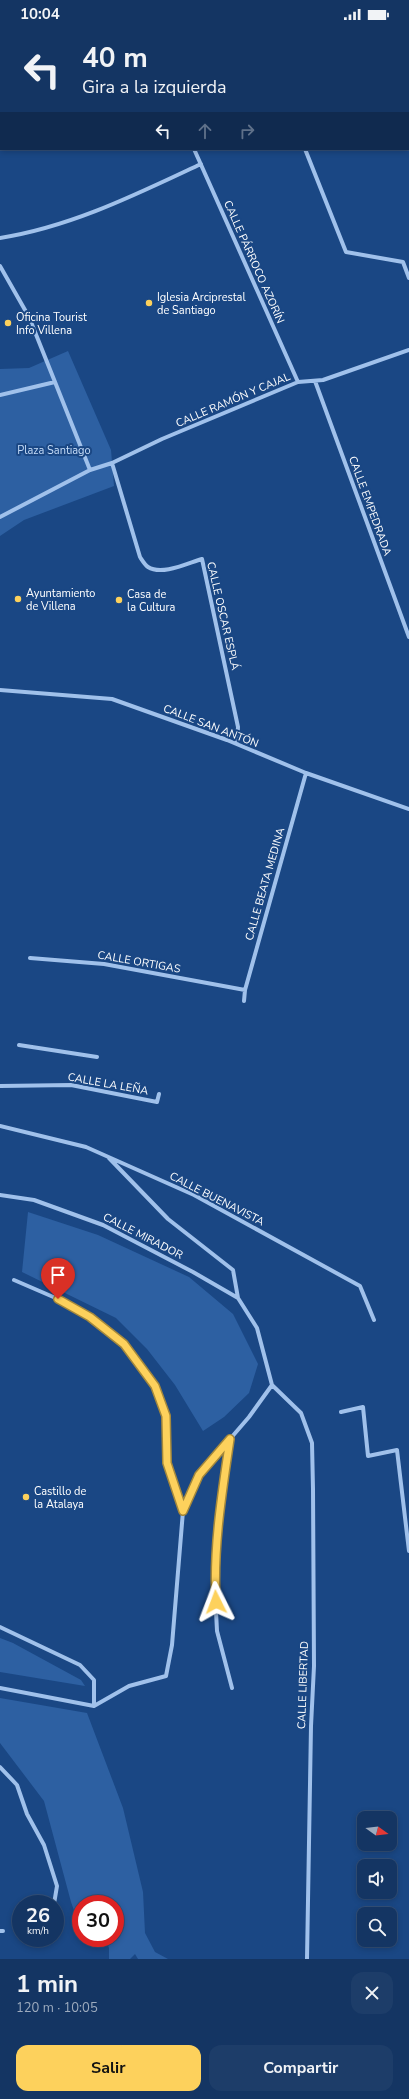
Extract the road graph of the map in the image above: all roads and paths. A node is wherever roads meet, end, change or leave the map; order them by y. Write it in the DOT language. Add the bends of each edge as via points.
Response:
graph roads {
  1 [pos="194,150"];
  2 [pos="304,150"];
  3 [pos="201,164"];
  4 [pos="0,238"];
  5 [pos="0,266"];
  6 [pos="409,278"];
  7 [pos="409,350"];
  8 [pos="315,381"];
  9 [pos="55,382"];
  10 [pos="298,382"];
  11 [pos="0,395"];
  12 [pos="112,463"];
  13 [pos="90,470"];
  14 [pos="0,517"];
  15 [pos="409,637"];
  16 [pos="0,690"];
  17 [pos="238,744"];
  18 [pos="306,773"];
  19 [pos="409,809"];
  20 [pos="30,958"];
  21 [pos="244,990"];
  22 [pos="244,1000"];
  23 [pos="19,1045"];
  24 [pos="98,1057"];
  25 [pos="0,1086"];
  26 [pos="160,1094"];
  27 [pos="0,1126"];
  28 [pos="107,1156"];
  29 [pos="0,1195"];
  30 [pos="14,1280"];
  31 [pos="238,1298"];
  32 [pos="374,1320"];
  33 [pos="272,1385"];
  34 [pos="341,1412"];
  35 [pos="230,1439"];
  36 [pos="183,1511"];
  37 [pos="409,1550"];
  38 [pos="0,1627"];
  39 [pos="0,1688"];
  40 [pos="232,1688"];
  41 [pos="94,1706"];
  42 [pos="0,1767"];
  43 [pos="56,1895"];
  44 [pos="307,1959"];
  1 -- 3 [label="street, CALLE PÁRROCO AZORÍN"];
  2 -- 6 [label="street" via="346,252 403,262"];
  3 -- 4 [label="street" via="112,206 18,235"];
  3 -- 10 [label="street, CALLE PÁRROCO AZORÍN"];
  5 -- 9 [label="street" via="32,323"];
  7 -- 8 [label="street, CALLE RAMÓN Y CAJAL"];
  8 -- 10 [label="street, CALLE RAMÓN Y CAJAL"];
  8 -- 15 [label="street, CALLE EMPEDRADA"];
  9 -- 11 [label="street"];
  9 -- 13 [label="street"];
  10 -- 12 [label="street, CALLE RAMÓN Y CAJAL" via="162,439"];
  12 -- 13 [label="street, CALLE RAMÓN Y CAJAL"];
  12 -- 17 [label="street, CALLE OSCAR ESPLÁ" via="140,557 148,567 156,570 167,569 202,559 238,727"];
  13 -- 14 [label="street, CALLE RAMÓN Y CAJAL"];
  16 -- 17 [label="street, CALLE SAN ANTÓN" via="112,699"];
  17 -- 18 [label="street, CALLE SAN ANTÓN"];
  18 -- 19 [label="street, CALLE SAN ANTÓN"];
  18 -- 21 [label="street, CALLE BEATA MEDINA"];
  20 -- 21 [label="street, CALLE ORTIGAS" via="104,964"];
  21 -- 22 [label="street, CALLE BEATA MEDINA"];
  23 -- 24 [label="street"];
  25 -- 26 [label="street, CALLE LA LEÑA" via="71,1085 157,1102"];
  27 -- 28 [label="street, CALLE BUENAVISTA" via="86,1147"];
  28 -- 31 [label="street" via="168,1219 234,1270"];
  28 -- 32 [label="street, CALLE BUENAVISTA" via="194,1195 360,1286"];
  29 -- 31 [label="street, CALLE MIRADOR" via="34,1200 103,1225"];
  30 -- 36 [label="street" via="58,1299 90,1317 124,1344 155,1386 166,1416 167,1463"];
  31 -- 33 [label="street, CALLE MIRADOR" via="257,1328"];
  33 -- 35 [label="street"];
  33 -- 44 [label="street, CALLE LIBERTAD" via="301,1413 312,1443 314,1666"];
  34 -- 37 [label="street" via="363,1407 368,1456 397,1450"];
  35 -- 36 [label="street" via="199,1475"];
  35 -- 40 [label="street" via="221,1495 214,1572 217,1631"];
  36 -- 41 [label="street" via="172,1645 166,1676 129,1686"];
  38 -- 41 [label="street" via="80,1665 94,1680"];
  39 -- 41 [label="street"];
  42 -- 43 [label="street" via="17,1785 44,1845 57,1886"];
}
